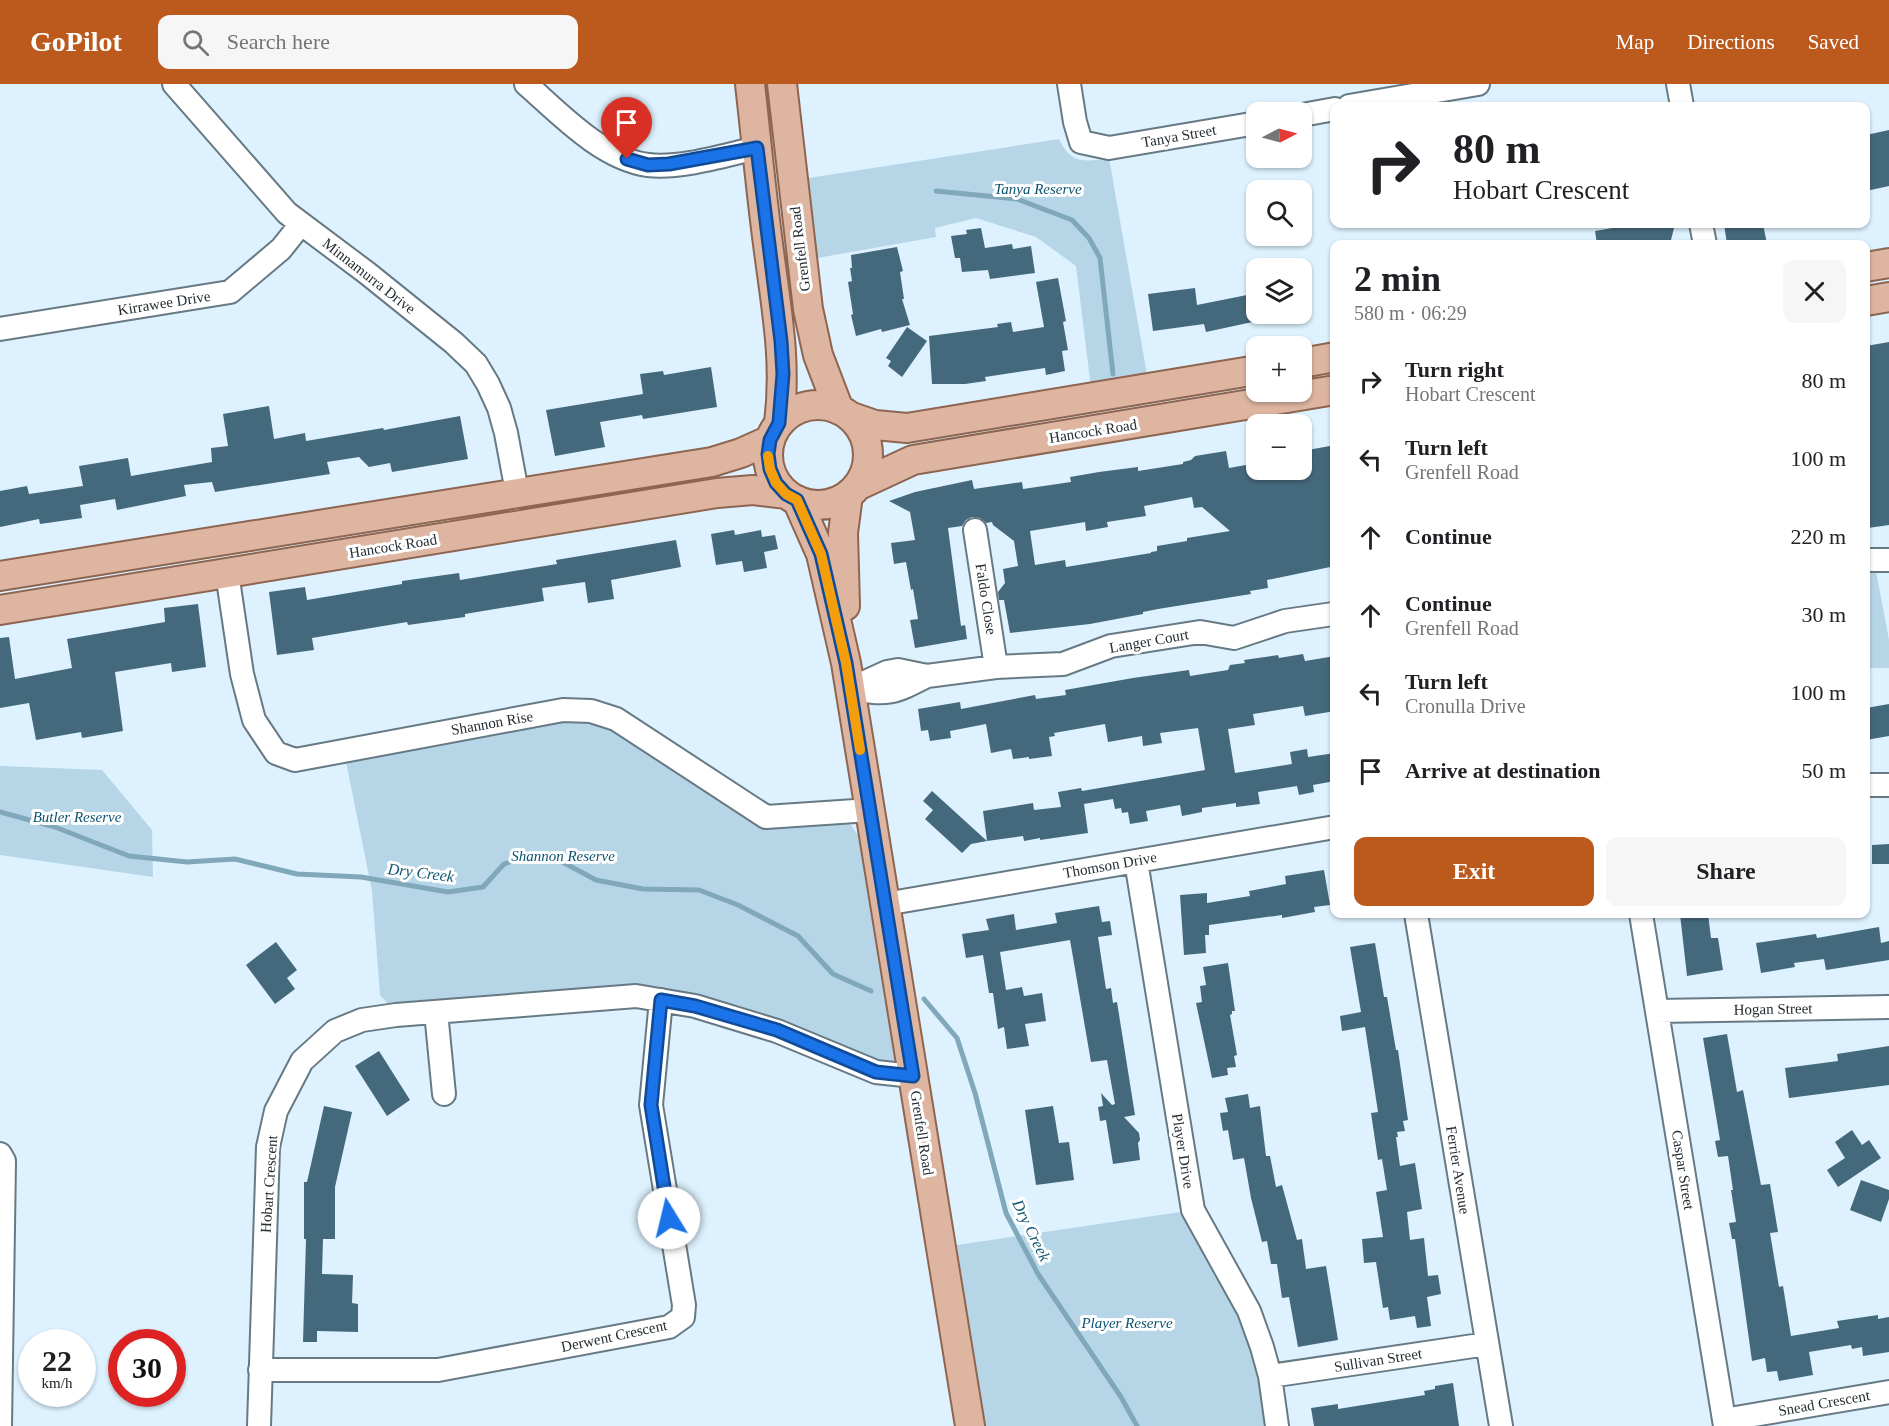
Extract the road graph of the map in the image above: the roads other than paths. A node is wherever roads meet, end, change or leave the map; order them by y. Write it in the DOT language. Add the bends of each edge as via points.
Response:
graph roads {
  1 [pos="174,84"];
  2 [pos="526,84"];
  3 [pos="750,84"];
  4 [pos="783,84"];
  5 [pos="1069,84"];
  6 [pos="1478,84"];
  7 [pos="1678,84"];
  8 [pos="1372,102"];
  9 [pos="1681,102"];
  10 [pos="1330,110"];
  11 [pos="1312,113"];
  12 [pos="1246,125"];
  13 [pos="789,142"];
  14 [pos="757,148"];
  15 [pos="301,224"];
  16 [pos="1889,263"];
  17 [pos="1870,266"];
  18 [pos="1889,297"];
  19 [pos="1870,300"];
  20 [pos="0,329"];
  21 [pos="1330,358"];
  22 [pos="1312,361"];
  23 [pos="1246,372"];
  24 [pos="1330,391"];
  25 [pos="844,413"];
  26 [pos="775,432"];
  27 [pos="852,491"];
  28 [pos="517,492"];
  29 [pos="792,497"];
  30 [pos="975,530"];
  31 [pos="1870,560"];
  32 [pos="1889,560"];
  33 [pos="227,573"];
  34 [pos="0,576"];
  35 [pos="0,610"];
  36 [pos="1330,614"];
  37 [pos="996,667"];
  38 [pos="848,676"];
  39 [pos="1870,785"];
  40 [pos="1889,785"];
  41 [pos="870,810"];
  42 [pos="1330,828"];
  43 [pos="1136,861"];
  44 [pos="885,904"];
  45 [pos="1417,918"];
  46 [pos="1642,918"];
  47 [pos="661,1000"];
  48 [pos="1889,1007"];
  49 [pos="1657,1011"];
  50 [pos="436,1012"];
  51 [pos="913,1076"];
  52 [pos="444,1094"];
  53 [pos="0,1154"];
  54 [pos="1487,1344"];
  55 [pos="260,1370"];
  56 [pos="1270,1376"];
  57 [pos="1889,1392"];
  58 [pos="1724,1423"];
  59 [pos="0,1426"];
  60 [pos="259,1426"];
  61 [pos="970,1426"];
  62 [pos="1277,1426"];
  63 [pos="1501,1426"];
  1 -- 15 [label="street, Minnamurra Drive" via="266,190"];
  2 -- 14 [label="street" via="605,148 648,165"];
  3 -- 14 [label="main road, Grenfell Road"];
  4 -- 13 [label="main road, Grenfell Road"];
  5 -- 12 [label="street, Tanya Street" via="1081,141 1101,147"];
  6 -- 8 [label="street"];
  7 -- 9 [label="street"];
  10 -- 11 [label="street"];
  13 -- 14 [label="main road"];
  13 -- 25 [label="main road, Grenfell Road" via="808,309 818,355"];
  14 -- 26 [label="main road, Grenfell Road" via="781,341 783,374"];
  15 -- 20 [label="street, Kirrawee Drive" via="281,249 230,292"];
  15 -- 28 [label="street, Minnamurra Drive" via="446,336 476,364 498,408"];
  16 -- 17 [label="main road"];
  18 -- 19 [label="main road"];
  21 -- 22 [label="main road"];
  23 -- 25 [label="main road" via="907,428 875,425"];
  24 -- 27 [label="main road, Hancock Road" via="913,460"];
  25 -- 26 [label="main road" via="823,405 807,406 792,412"];
  25 -- 27 [label="main road" via="862,431 867,450 866,469"];
  26 -- 28 [label="main road" via="741,453 712,462"];
  26 -- 29 [label="main road" via="768,454 770,469 776,483"];
  27 -- 29 [label="main road" via="823,505"];
  27 -- 38 [label="main road, Grenfell Road" via="843,533"];
  28 -- 34 [label="main road"];
  29 -- 33 [label="main road, Hancock Road" via="746,490 717,493"];
  29 -- 38 [label="main road, Grenfell Road" via="821,554"];
  30 -- 37 [label="street, Faldo Close"];
  31 -- 32 [label="street"];
  33 -- 35 [label="main road, Hancock Road"];
  33 -- 41 [label="street, Shannon Rise" via="242,674 254,720 276,753 295,760 563,710 591,711 616,719 766,817"];
  36 -- 37 [label="street, Langer Court" via="1285,621 1234,638 1200,632 1111,646 1063,664"];
  37 -- 38 [label="street, Langer Court" via="927,676 898,670"];
  38 -- 41 [label="main road, Grenfell Road"];
  39 -- 40 [label="street"];
  41 -- 44 [label="main road, Grenfell Road"];
  42 -- 43 [label="street, Thomson Drive"];
  43 -- 44 [label="street, Thomson Drive"];
  43 -- 56 [label="street, Player Drive" via="1193,1210 1249,1311"];
  44 -- 51 [label="main road, Grenfell Road"];
  45 -- 54 [label="street, Ferrier Avenue"];
  46 -- 49 [label="street, Caspar Street"];
  47 -- 50 [label="street, Hobart Crescent" via="636,996"];
  47 -- 51 [label="street, Hobart Crescent" via="777,1030 876,1072"];
  47 -- 55 [label="street, Derwent Crescent" via="651,1105 683,1317 669,1327 438,1370"];
  48 -- 49 [label="street, Hogan Street"];
  49 -- 58 [label="street, Caspar Street"];
  50 -- 52 [label="street"];
  50 -- 55 [label="street, Hobart Crescent" via="362,1020 336,1031 302,1061 276,1111 268,1147"];
  51 -- 61 [label="main road, Grenfell Road"];
  53 -- 59 [label="street" via="4,1161"];
  54 -- 56 [label="street, Sullivan Street"];
  54 -- 63 [label="street, Ferrier Avenue"];
  55 -- 60 [label="street, Hobart Crescent"];
  56 -- 62 [label="street, Player Drive"];
  57 -- 58 [label="street, Snead Crescent"];
}
